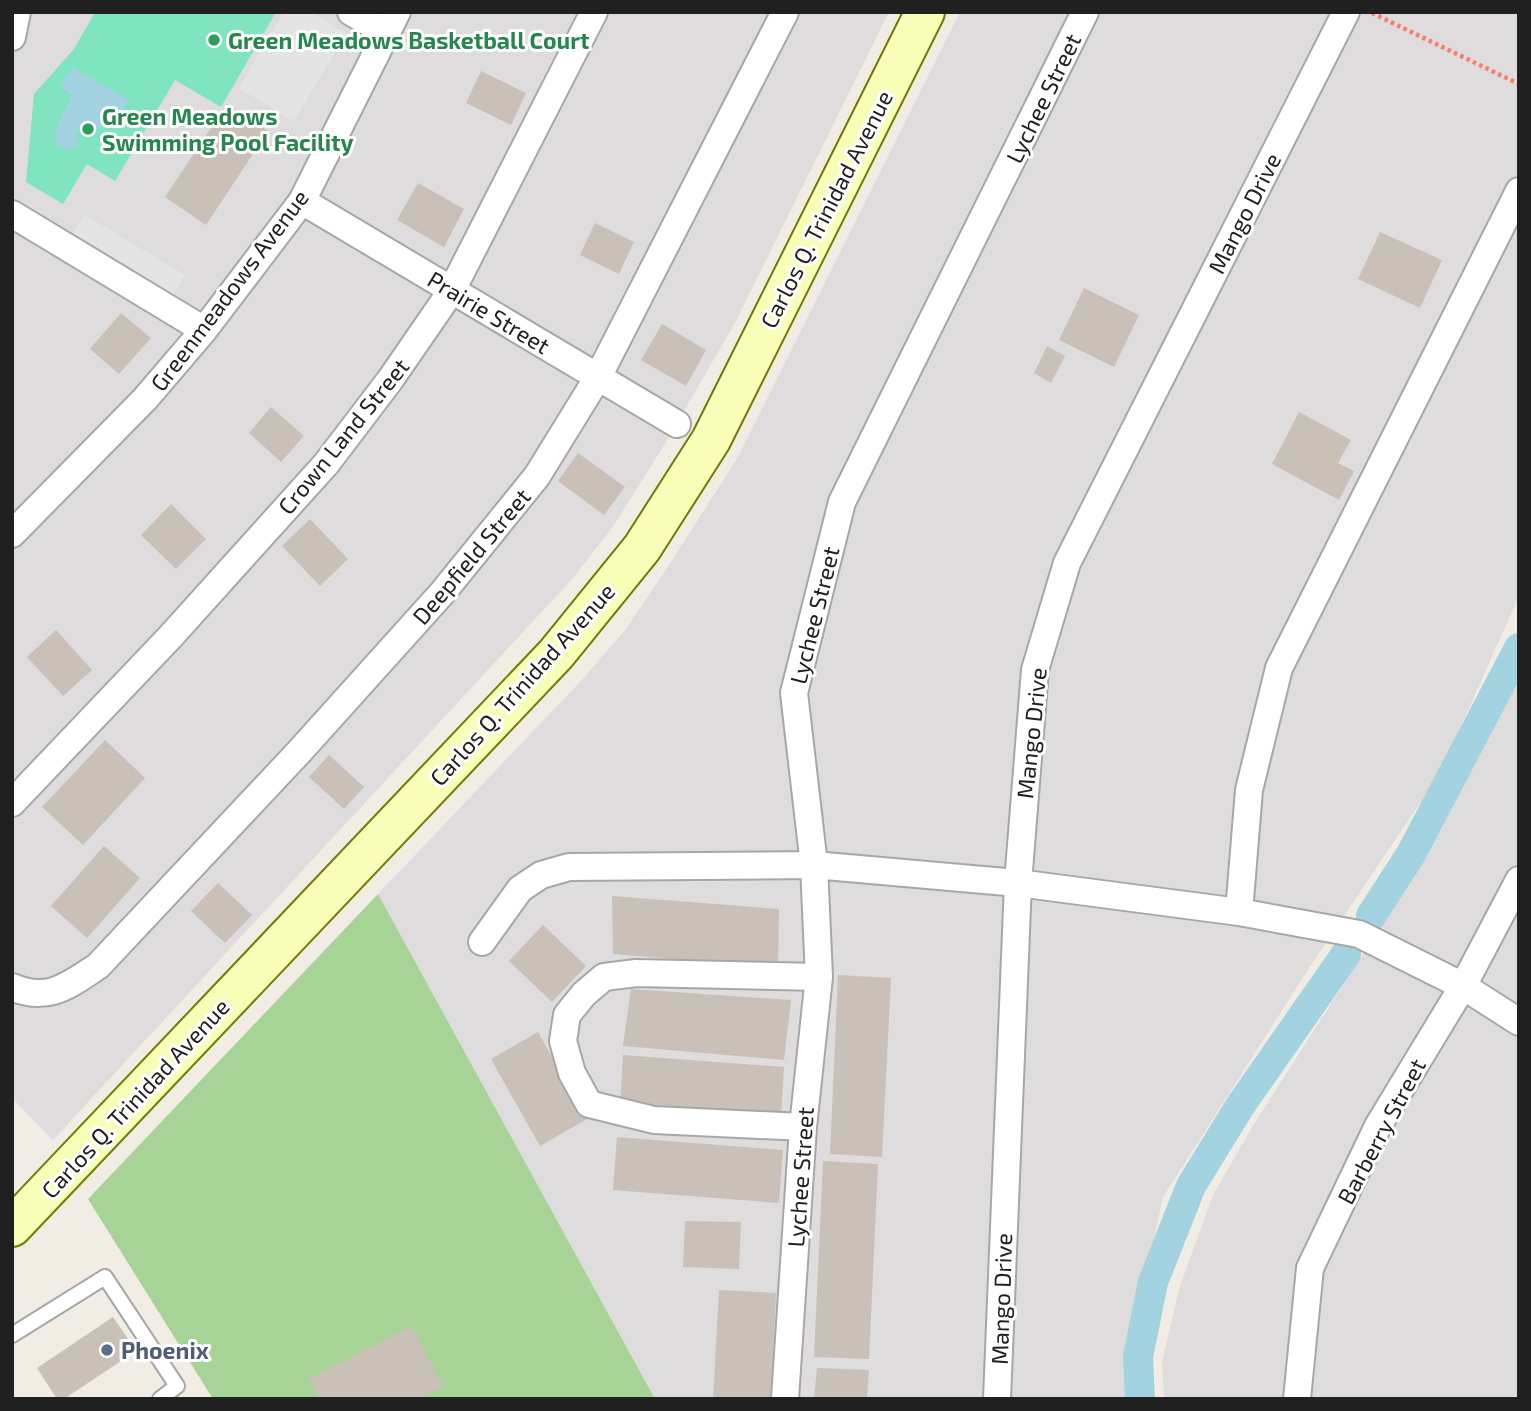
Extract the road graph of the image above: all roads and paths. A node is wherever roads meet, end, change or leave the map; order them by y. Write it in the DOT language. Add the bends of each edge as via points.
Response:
graph roads {
  1 [pos="17,12"];
  2 [pos="351,12"];
  3 [pos="594,12"];
  4 [pos="785,12"];
  5 [pos="925,12"];
  6 [pos="1085,12"];
  7 [pos="1346,12"];
  8 [pos="1371,12"];
  9 [pos="392,23"];
  10 [pos="12,37"];
  11 [pos="1519,84"];
  12 [pos="1519,191"];
  13 [pos="302,201"];
  14 [pos="12,214"];
  15 [pos="452,290"];
  16 [pos="204,330"];
  17 [pos="598,377"];
  18 [pos="677,424"];
  19 [pos="12,534"];
  20 [pos="12,803"];
  21 [pos="814,865"];
  22 [pos="1519,880"];
  23 [pos="1018,883"];
  24 [pos="1239,912"];
  25 [pos="482,942"];
  26 [pos="819,977"];
  27 [pos="1463,986"];
  28 [pos="21,991"];
  29 [pos="1519,1022"];
  30 [pos="803,1127"];
  31 [pos="12,1227"];
  32 [pos="12,1335"];
  33 [pos="160,1399"];
  34 [pos="785,1399"];
  35 [pos="997,1399"];
  36 [pos="1297,1399"];
  1 -- 10 [label="street"];
  2 -- 9 [label="street"];
  3 -- 15 [label="street, Crown Land Street"];
  4 -- 17 [label="street, Deepfield Street"];
  5 -- 31 [label="main road, Carlos Q. Trinidad Avenue" via="711,440 642,548 556,654"];
  6 -- 21 [label="street, Lychee Street" via="842,502 794,693"];
  7 -- 23 [label="street, Mango Drive" via="1067,564 1035,670"];
  8 -- 11 [label="path"];
  9 -- 13 [label="street, Greenmeadows Avenue"];
  12 -- 24 [label="street" via="1279,668 1249,790"];
  13 -- 15 [label="street, Prairie Street"];
  13 -- 16 [label="street, Greenmeadows Avenue"];
  14 -- 16 [label="street"];
  15 -- 17 [label="street, Prairie Street"];
  15 -- 20 [label="street, Crown Land Street" via="326,464"];
  16 -- 19 [label="street, Greenmeadows Avenue" via="145,399"];
  17 -- 18 [label="street, Prairie Street"];
  17 -- 28 [label="street, Deepfield Street" via="537,476 443,592 299,752 98,965 63,989"];
  21 -- 23 [label="street"];
  21 -- 25 [label="street" via="569,867 541,875 520,889"];
  21 -- 26 [label="street, Lychee Street"];
  22 -- 27 [label="street, Barberry Street"];
  23 -- 24 [label="street"];
  23 -- 35 [label="street, Mango Drive"];
  24 -- 27 [label="street" via="1359,934"];
  26 -- 30 [label="street, Lychee Street"];
  26 -- 30 [label="street" via="636,972 604,977 567,1015 563,1041 572,1073 589,1104 654,1120"];
  27 -- 29 [label="street"];
  27 -- 36 [label="street, Barberry Street" via="1378,1126 1310,1268"];
  30 -- 34 [label="street, Lychee Street"];
  32 -- 33 [label="lane" via="105,1277 177,1386"];
}
